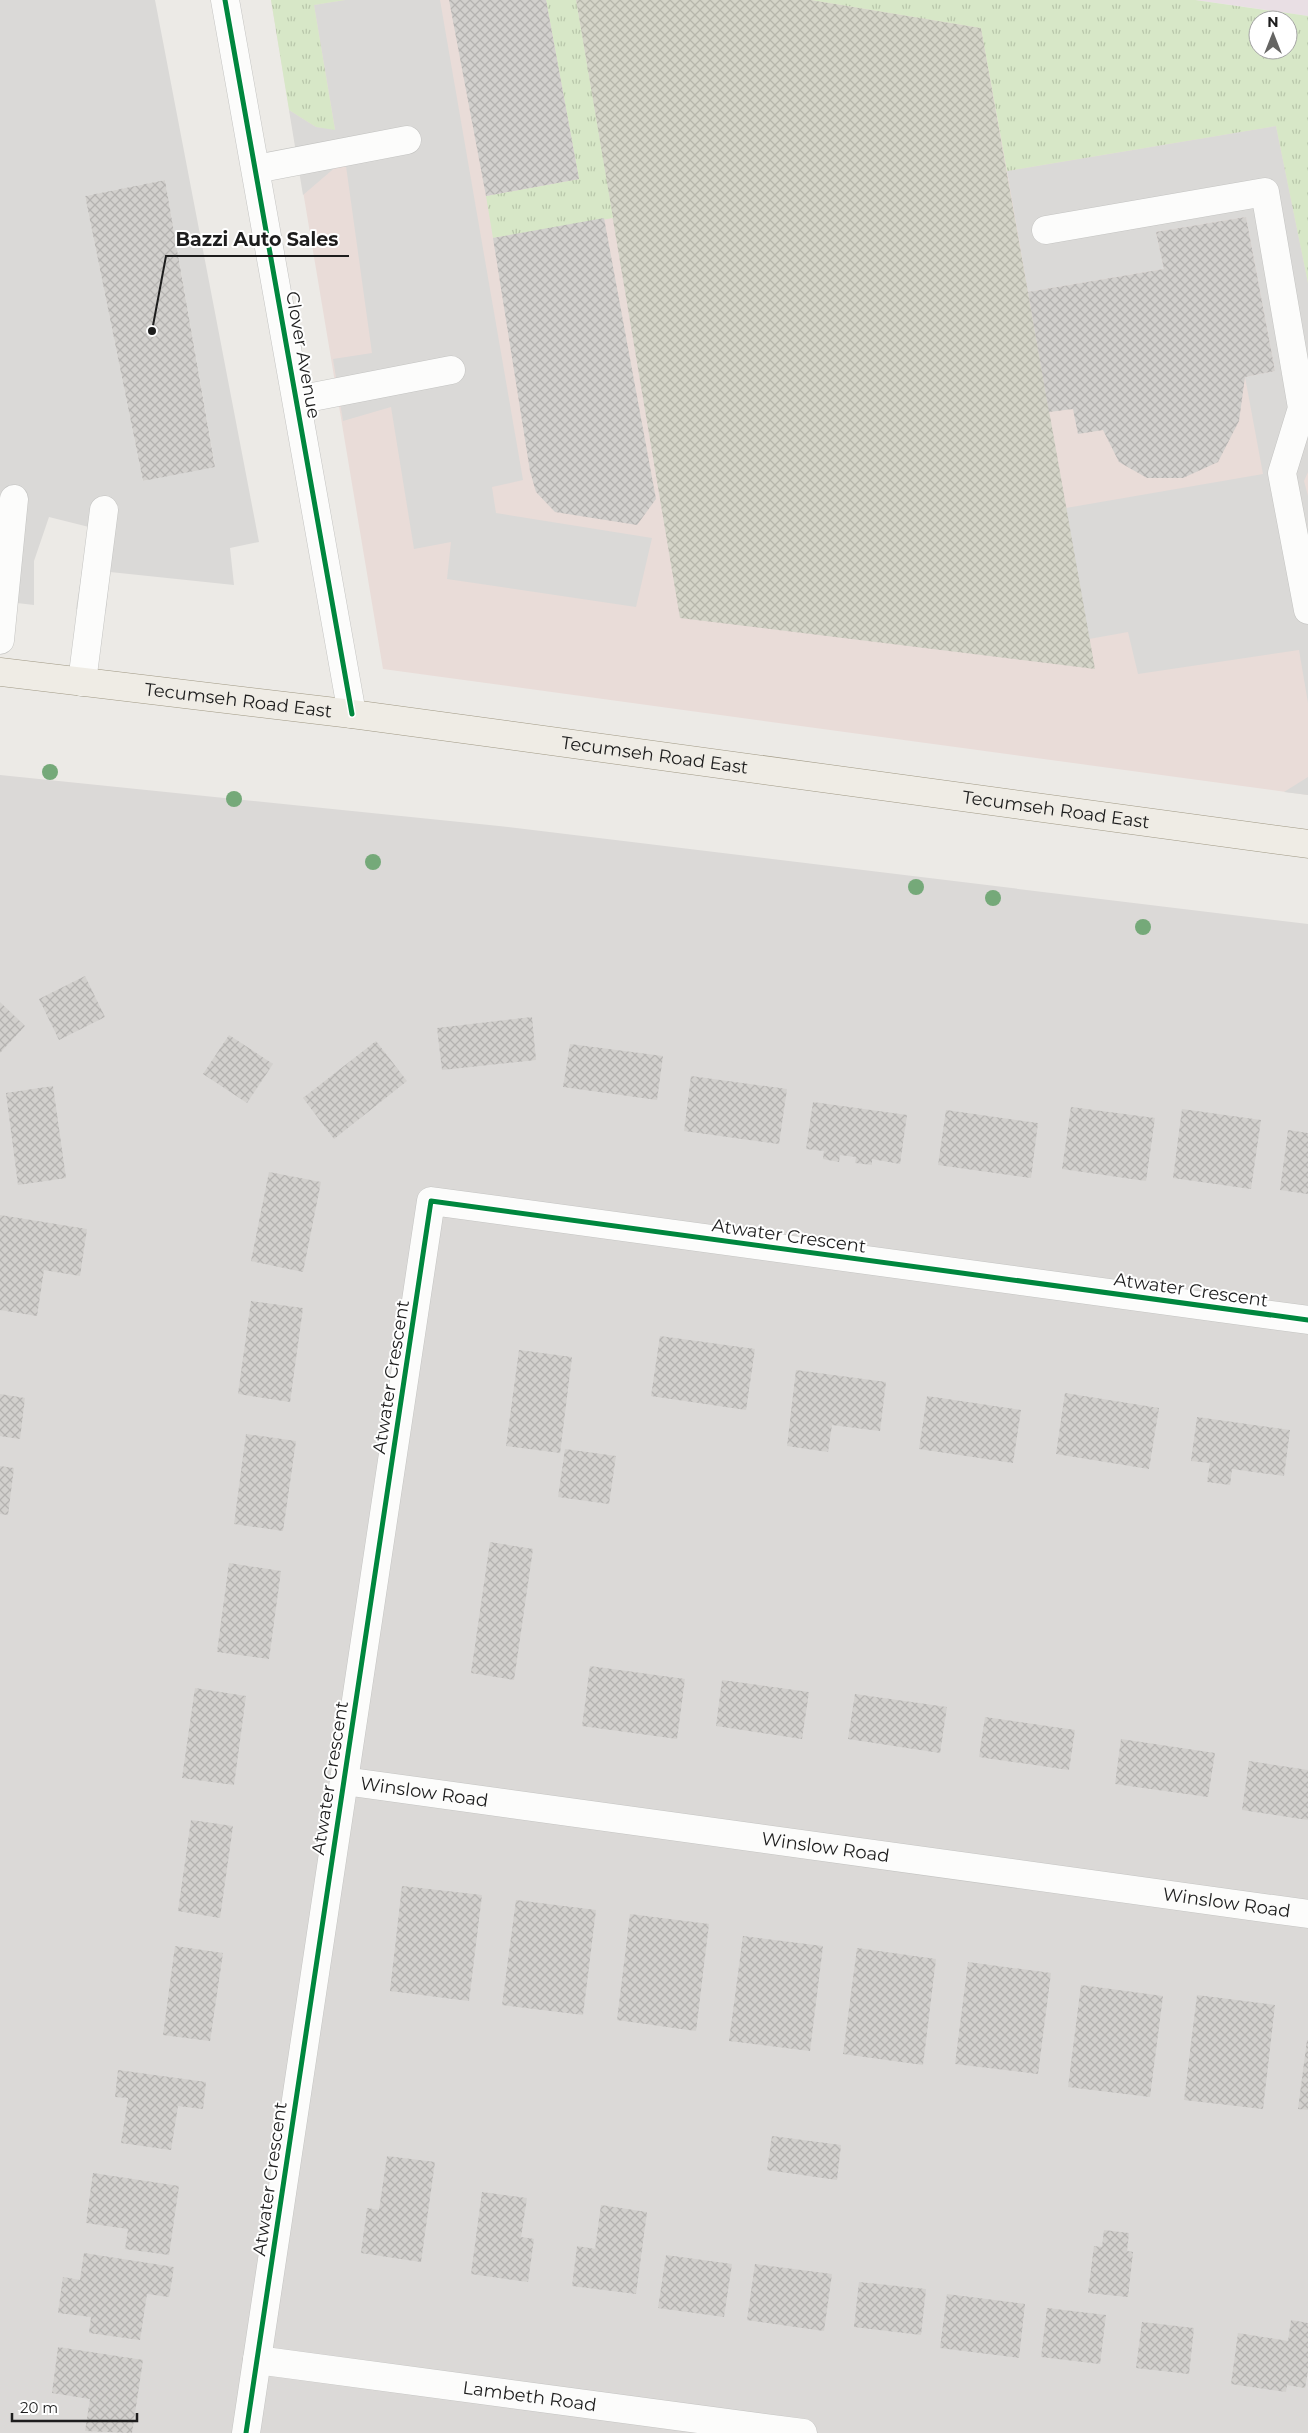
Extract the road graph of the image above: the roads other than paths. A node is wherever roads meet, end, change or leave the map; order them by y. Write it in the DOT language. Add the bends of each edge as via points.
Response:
graph roads {
  1 [pos="225,0"];
  2 [pos="407,140"];
  3 [pos="256,168"];
  4 [pos="1046,230"];
  5 [pos="451,370"];
  6 [pos="297,400"];
  7 [pos="14,499"];
  8 [pos="104,510"];
  9 [pos="1308,610"];
  10 [pos="0,640"];
  11 [pos="0,672"];
  12 [pos="82,682"];
  13 [pos="352,714"];
  14 [pos="1308,844"];
  15 [pos="1308,1320"];
  16 [pos="344,1781"];
  17 [pos="1308,1914"];
  18 [pos="257,2360"];
  19 [pos="246,2433"];
  20 [pos="803,2433"];
  1 -- 3 [label="street, Clover Avenue"];
  2 -- 3 [label="street"];
  3 -- 6 [label="street, Clover Avenue"];
  4 -- 9 [label="street" via="1265,192 1302,408 1282,473"];
  5 -- 6 [label="street"];
  6 -- 13 [label="street, Clover Avenue"];
  7 -- 10 [label="street"];
  8 -- 12 [label="street"];
  11 -- 12 [label="main road, Tecumseh Road East"];
  12 -- 13 [label="main road, Tecumseh Road East"];
  13 -- 14 [label="main road, Tecumseh Road East"];
  15 -- 16 [label="street, Atwater Crescent" via="431,1201"];
  16 -- 17 [label="street, Winslow Road"];
  16 -- 18 [label="street, Atwater Crescent"];
  18 -- 19 [label="street, Atwater Crescent"];
  18 -- 20 [label="street, Lambeth Road"];
}
